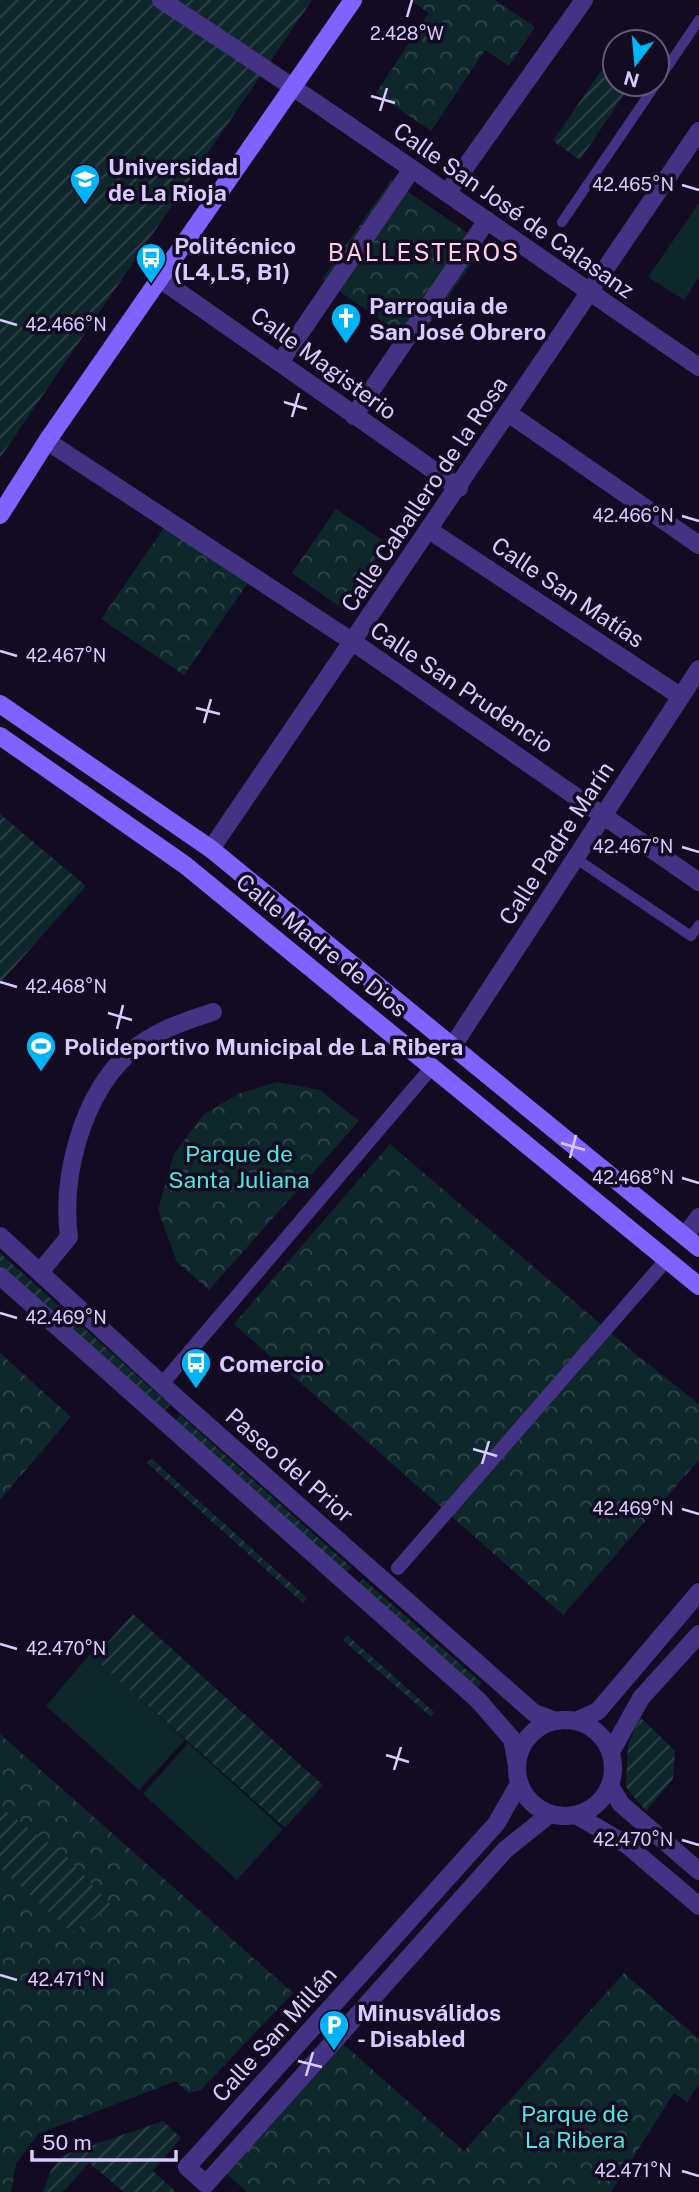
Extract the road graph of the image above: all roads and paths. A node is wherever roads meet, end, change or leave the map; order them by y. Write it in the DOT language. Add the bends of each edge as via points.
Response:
graph roads {
  1 [pos="161,0"];
  2 [pos="354,0"];
  3 [pos="584,0"];
  4 [pos="699,20"];
  5 [pos="671,61"];
  6 [pos="293,87"];
  7 [pos="646,98"];
  8 [pos="699,131"];
  9 [pos="412,169"];
  10 [pos="447,193"];
  11 [pos="487,220"];
  12 [pos="562,222"];
  13 [pos="160,279"];
  14 [pos="590,293"];
  15 [pos="281,361"];
  16 [pos="699,367"];
  17 [pos="508,413"];
  18 [pos="354,416"];
  19 [pos="64,421"];
  20 [pos="53,445"];
  21 [pos="28,473"];
  22 [pos="458,488"];
  23 [pos="0,515"];
  24 [pos="429,530"];
  25 [pos="699,545"];
  26 [pos="353,642"];
  27 [pos="699,669"];
  28 [pos="680,696"];
  29 [pos="0,704"];
  30 [pos="0,736"];
  31 [pos="604,814"];
  32 [pos="211,849"];
  33 [pos="575,858"];
  34 [pos="699,882"];
  35 [pos="699,925"];
  36 [pos="213,1012"];
  37 [pos="454,1044"];
  38 [pos="432,1067"];
  39 [pos="699,1217"];
  40 [pos="0,1236"];
  41 [pos="692,1242"];
  42 [pos="667,1259"];
  43 [pos="40,1272"];
  44 [pos="0,1276"];
  45 [pos="699,1286"];
  46 [pos="162,1384"];
  47 [pos="398,1567"];
  48 [pos="699,1592"];
  49 [pos="699,1634"];
  50 [pos="555,1721"];
  51 [pos="576,1721"];
  52 [pos="611,1752"];
  53 [pos="517,1765"];
  54 [pos="519,1784"];
  55 [pos="610,1786"];
  56 [pos="550,1814"];
  57 [pos="576,1815"];
  58 [pos="699,1871"];
  59 [pos="699,1906"];
  1 -- 6 [label="street, Calle San José de Calasanz"];
  2 -- 6 [label="main road"];
  3 -- 10 [label="street"];
  4 -- 5 [label="lane"];
  6 -- 9 [label="street, Calle San José de Calasanz"];
  6 -- 13 [label="main road"];
  7 -- 12 [label="lane"];
  8 -- 14 [label="street, Calle Caballero de la Rosa"];
  9 -- 10 [label="street, Calle San José de Calasanz"];
  9 -- 15 [label="street"];
  10 -- 11 [label="street, Calle San José de Calasanz"];
  11 -- 14 [label="street, Calle San José de Calasanz" via="543,251"];
  11 -- 18 [label="street"];
  13 -- 15 [label="street, Calle Magisterio"];
  13 -- 19 [label="main road"];
  14 -- 16 [label="street, Calle San José de Calasanz"];
  14 -- 17 [label="street, Calle Caballero de la Rosa"];
  15 -- 18 [label="street, Calle Magisterio"];
  17 -- 22 [label="street, Calle Caballero de la Rosa"];
  17 -- 25 [label="street"];
  18 -- 22 [label="street, Calle Magisterio"];
  19 -- 20 [label="main road"];
  19 -- 21 [label="main road"];
  20 -- 21 [label="main road"];
  20 -- 26 [label="street, Calle San Prudencio"];
  21 -- 23 [label="main road"];
  22 -- 24 [label="street, Calle Caballero de la Rosa"];
  24 -- 26 [label="street, Calle Caballero de la Rosa"];
  24 -- 28 [label="street, Calle San Matías"];
  26 -- 31 [label="street, Calle San Prudencio"];
  26 -- 32 [label="street, Calle Caballero de la Rosa"];
  27 -- 28 [label="street, Calle Padre Marín"];
  28 -- 31 [label="street, Calle Padre Marín"];
  29 -- 32 [label="main road, Calle Madre de Dios"];
  30 -- 38 [label="main road, Calle Madre de Dios" via="185,865"];
  31 -- 33 [label="street, Calle Padre Marín"];
  31 -- 34 [label="street, Calle San Prudencio"];
  32 -- 37 [label="main road, Calle Madre de Dios"];
  33 -- 35 [label="lane" via="691,936"];
  33 -- 37 [label="street, Calle Padre Marín"];
  36 -- 43 [label="street" via="173,1025 149,1039 109,1074 80,1133 69,1186 69,1237"];
  37 -- 41 [label="main road, Calle Madre de Dios"];
  38 -- 42 [label="main road, Calle Madre de Dios"];
  38 -- 46 [label="street"];
  39 -- 41 [label="street"];
  40 -- 43 [label="street, Paseo del Prior"];
  42 -- 45 [label="main road, Calle Madre de Dios"];
  42 -- 47 [label="street"];
  43 -- 46 [label="street, Paseo del Prior"];
  44 -- 53 [label="street" via="478,1700 512,1739"];
  46 -- 50 [label="street, Paseo del Prior" via="534,1713"];
  48 -- 51 [label="street" via="598,1711"];
  49 -- 52 [label="street" via="640,1698"];
  50 -- 51 [label="street"];
  50 -- 53 [label="street" via="529,1736"];
  51 -- 52 [label="street" via="597,1733"];
  52 -- 55 [label="street"];
  53 -- 54 [label="street"];
  54 -- 56 [label="street" via="526,1797"];
  54 -- 56 [label="street, Calle San Millán" via="496,1824 187,2166 206,2183 505,1850"];
  55 -- 57 [label="street" via="596,1804"];
  55 -- 58 [label="street" via="621,1804"];
  56 -- 57 [label="street"];
  57 -- 59 [label="street" via="627,1845"];
}
